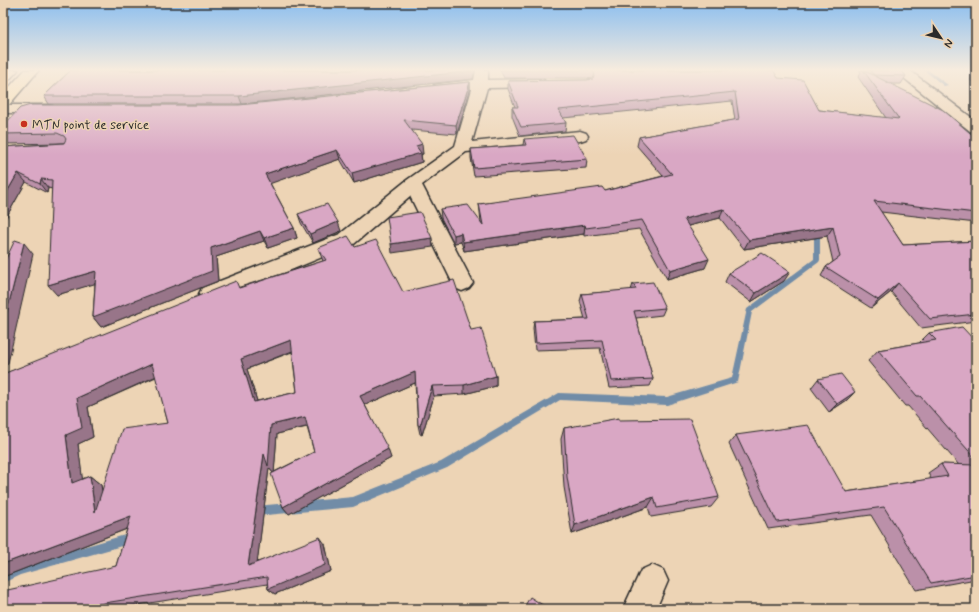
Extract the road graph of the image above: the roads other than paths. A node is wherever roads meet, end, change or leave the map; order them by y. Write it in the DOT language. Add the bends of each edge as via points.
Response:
graph roads {
  1 [pos="476,99"];
  2 [pos="938,99"];
  3 [pos="3,109"];
  4 [pos="59,109"];
  5 [pos="976,128"];
  6 [pos="580,136"];
  7 [pos="462,148"];
  8 [pos="413,184"];
  9 [pos="462,283"];
  10 [pos="193,301"];
  11 [pos="652,581"];
  12 [pos="639,609"];
  1 -- 7 [label="street"];
  2 -- 5 [label="street"];
  3 -- 4 [label="street"];
  6 -- 7 [label="street"];
  7 -- 8 [label="street"];
  8 -- 9 [label="street"];
  8 -- 10 [label="street" via="347,239"];
  11 -- 12 [label="street"];
}
